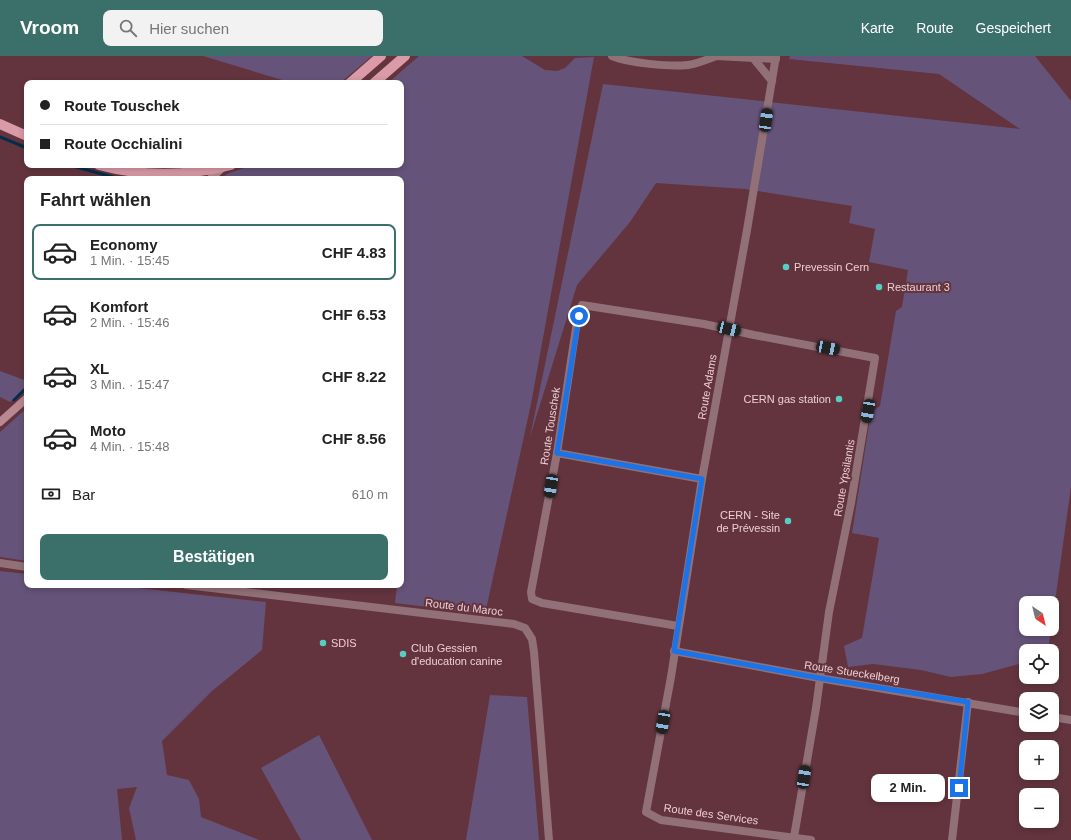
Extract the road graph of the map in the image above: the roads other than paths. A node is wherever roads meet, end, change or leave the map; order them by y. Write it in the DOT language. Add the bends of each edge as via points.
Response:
graph roads {
  1 [pos="381,56"];
  2 [pos="405,56"];
  3 [pos="612,56"];
  4 [pos="717,56"];
  5 [pos="776,57"];
  6 [pos="753,58"];
  7 [pos="353,80"];
  8 [pos="377,80"];
  9 [pos="772,81"];
  10 [pos="0,124"];
  11 [pos="24,135"];
  12 [pos="115,168"];
  13 [pos="217,168"];
  14 [pos="224,168"];
  15 [pos="198,172"];
  16 [pos="170,176"];
  17 [pos="183,176"];
  18 [pos="214,176"];
  19 [pos="729,329"];
  20 [pos="24,401"];
  21 [pos="0,422"];
  22 [pos="557,453"];
  23 [pos="702,479"];
  24 [pos="0,564"];
  25 [pos="24,567"];
  26 [pos="211,588"];
  27 [pos="678,626"];
  28 [pos="674,651"];
  29 [pos="819,678"];
  30 [pos="968,702"];
  31 [pos="1019,712"];
  32 [pos="1059,719"];
  33 [pos="1071,720"];
  34 [pos="794,837"];
  35 [pos="549,840"];
  36 [pos="811,840"];
  37 [pos="952,840"];
  1 -- 7 [label="main road"];
  2 -- 8 [label="main road"];
  3 -- 4 [label="street" via="638,63 688,65"];
  4 -- 6 [label="street"];
  5 -- 6 [label="street"];
  5 -- 9 [label="street, Route Adams"];
  6 -- 9 [label="street"];
  9 -- 19 [label="street, Route Adams"];
  10 -- 11 [label="main road"];
  12 -- 16 [label="main road"];
  13 -- 15 [label="main road"];
  14 -- 18 [label="main road"];
  15 -- 17 [label="main road"];
  19 -- 22 [label="street, Route Touschek" via="582,305 576,328"];
  19 -- 23 [label="street, Route Adams"];
  19 -- 29 [label="street, Route Ypsilantis" via="875,358"];
  20 -- 21 [label="main road"];
  22 -- 23 [label="street"];
  22 -- 27 [label="street, Route Touschek" via="531,592 532,599 542,603"];
  23 -- 27 [label="street, Route Adams"];
  24 -- 25 [label="street"];
  26 -- 35 [label="street, Route du Maroc" via="514,624 525,628 532,639 534,652"];
  27 -- 28 [label="street, Route Adams"];
  28 -- 29 [label="street, Route Stueckelberg"];
  28 -- 34 [label="street, Route des Services" via="646,812 660,820"];
  29 -- 30 [label="street, Route Stueckelberg"];
  29 -- 34 [label="street"];
  30 -- 31 [label="street, Route Stueckelberg"];
  30 -- 37 [label="street"];
  32 -- 33 [label="street"];
  34 -- 36 [label="street, Route des Services"];
}
